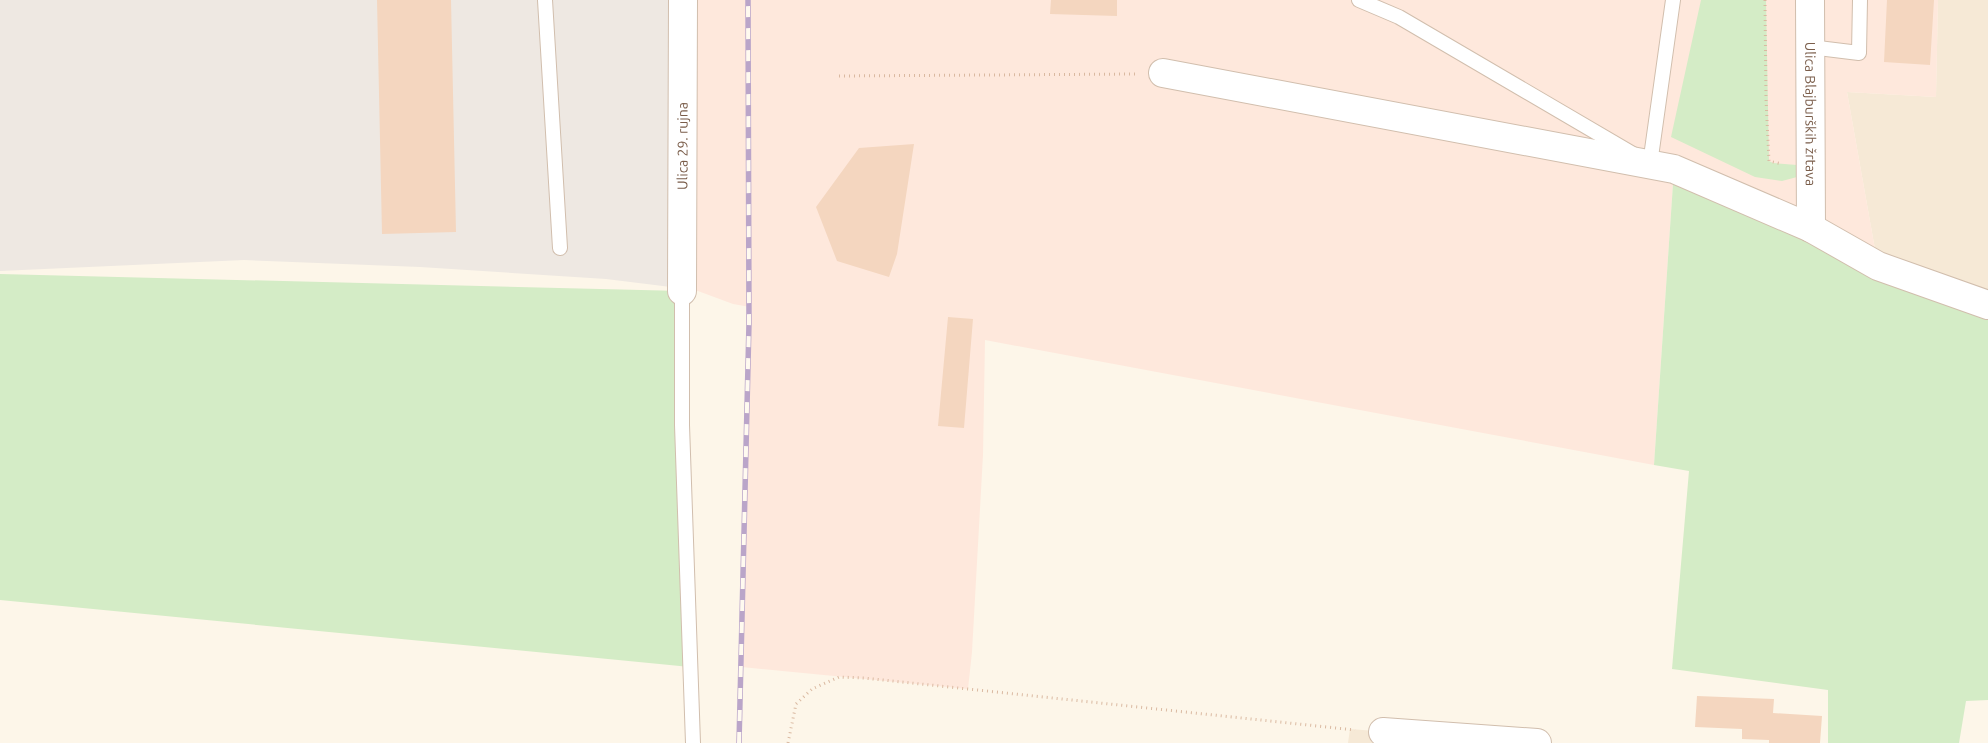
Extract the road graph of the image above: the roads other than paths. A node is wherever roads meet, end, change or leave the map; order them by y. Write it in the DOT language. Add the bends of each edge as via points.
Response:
graph roads {
  1 [pos="545,0"];
  2 [pos="683,0"];
  3 [pos="1359,0"];
  4 [pos="1673,0"];
  5 [pos="1810,0"];
  6 [pos="1860,0"];
  7 [pos="1382,5"];
  8 [pos="1810,47"];
  9 [pos="1164,73"];
  10 [pos="1650,164"];
  11 [pos="1811,228"];
  12 [pos="560,248"];
  13 [pos="682,291"];
  14 [pos="1988,305"];
  15 [pos="1383,732"];
  16 [pos="693,743"];
  17 [pos="1537,743"];
  1 -- 12 [label="lane"];
  2 -- 13 [label="street, Ulica 29. rujna"];
  3 -- 7 [label="lane"];
  4 -- 10 [label="lane"];
  5 -- 8 [label="street, Ulica Blajburških žrtava"];
  6 -- 8 [label="lane" via="1859,53"];
  7 -- 10 [label="lane"];
  8 -- 11 [label="street, Ulica Blajburških žrtava"];
  9 -- 10 [label="street"];
  10 -- 11 [label="street" via="1674,169"];
  11 -- 14 [label="street" via="1878,266"];
  13 -- 16 [label="lane" via="682,425"];
  15 -- 17 [label="street"];
}
